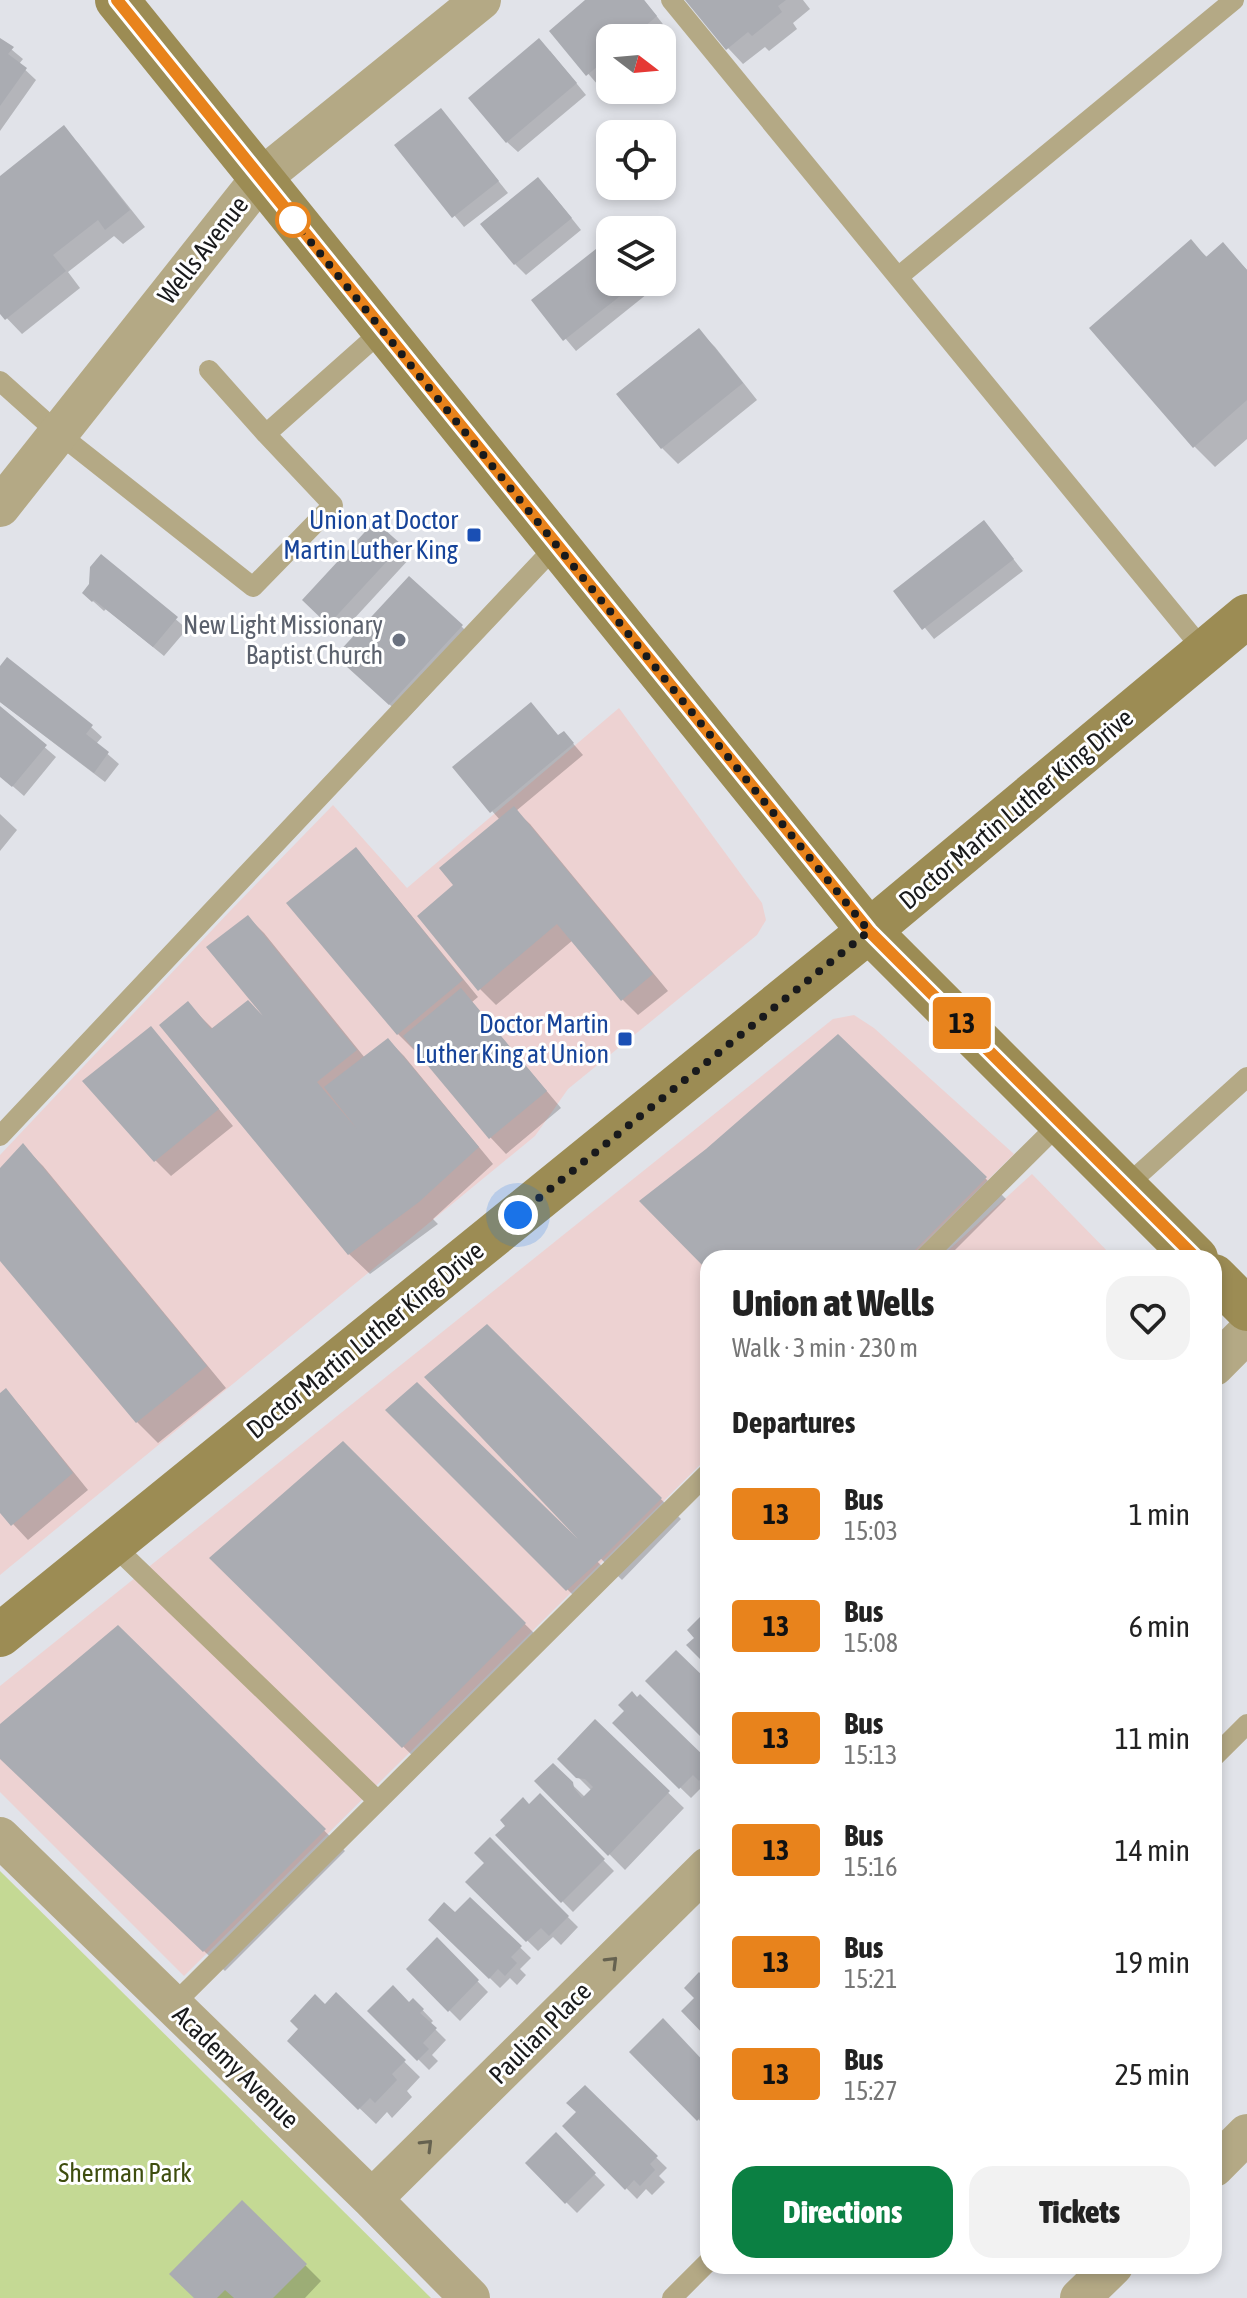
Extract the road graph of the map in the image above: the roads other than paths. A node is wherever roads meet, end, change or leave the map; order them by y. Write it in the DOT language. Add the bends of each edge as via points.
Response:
graph roads {
  1 [pos="117,0"];
  2 [pos="481,0"];
  3 [pos="671,0"];
  4 [pos="1234,0"];
  5 [pos="260,179"];
  6 [pos="898,277"];
  7 [pos="383,330"];
  8 [pos="209,370"];
  9 [pos="0,381"];
  10 [pos="58,433"];
  11 [pos="266,434"];
  12 [pos="0,507"];
  13 [pos="557,545"];
  14 [pos="1247,616"];
  15 [pos="1205,652"];
  16 [pos="869,931"];
  17 [pos="1247,1077"];
  18 [pos="1061,1122"];
  19 [pos="0,1136"];
  20 [pos="1125,1187"];
  21 [pos="932,1250"];
  22 [pos="1188,1250"];
  23 [pos="1222,1284"];
  24 [pos="1247,1309"];
  25 [pos="1247,1333"];
  26 [pos="1222,1358"];
  27 [pos="700,1481"];
  28 [pos="112,1544"];
  29 [pos="0,1635"];
  30 [pos="1247,1724"];
  31 [pos="1222,1749"];
  32 [pos="378,1801"];
  33 [pos="0,1837"];
  34 [pos="700,1875"];
  35 [pos="173,2005"];
  36 [pos="1247,2134"];
  37 [pos="1222,2159"];
  38 [pos="372,2199"];
  39 [pos="700,2270"];
  40 [pos="1105,2274"];
  41 [pos="470,2298"];
  42 [pos="672,2298"];
  43 [pos="1080,2298"];
  1 -- 5 [label="main road"];
  2 -- 5 [label="street, Wells Avenue"];
  3 -- 6 [label="lane"];
  4 -- 6 [label="lane"];
  5 -- 7 [label="main road"];
  5 -- 10 [label="street, Wells Avenue"];
  6 -- 15 [label="lane"];
  7 -- 11 [label="lane"];
  7 -- 13 [label="main road"];
  8 -- 11 [label="lane"];
  9 -- 10 [label="lane"];
  10 -- 11 [label="lane" via="253,587 333,505"];
  10 -- 12 [label="street, Wells Avenue"];
  13 -- 16 [label="main road"];
  13 -- 19 [label="lane"];
  14 -- 15 [label="main road, Doctor Martin Luther King Drive"];
  15 -- 16 [label="main road, Doctor Martin Luther King Drive"];
  16 -- 18 [label="main road"];
  16 -- 28 [label="main road, Doctor Martin Luther King Drive"];
  17 -- 20 [label="lane"];
  18 -- 20 [label="main road"];
  18 -- 21 [label="lane"];
  20 -- 22 [label="main road"];
  23 -- 24 [label="main road"];
  25 -- 26 [label="street"];
  27 -- 32 [label="lane"];
  28 -- 29 [label="main road, Doctor Martin Luther King Drive"];
  28 -- 32 [label="lane"];
  30 -- 31 [label="lane"];
  32 -- 35 [label="lane"];
  33 -- 35 [label="street, Academy Avenue"];
  38 -- 34 [label="street, Paulian Place, one-way"];
  35 -- 38 [label="street, Academy Avenue"];
  36 -- 37 [label="street"];
  38 -- 41 [label="street, Academy Avenue"];
  39 -- 42 [label="lane"];
  40 -- 43 [label="street"];
}
